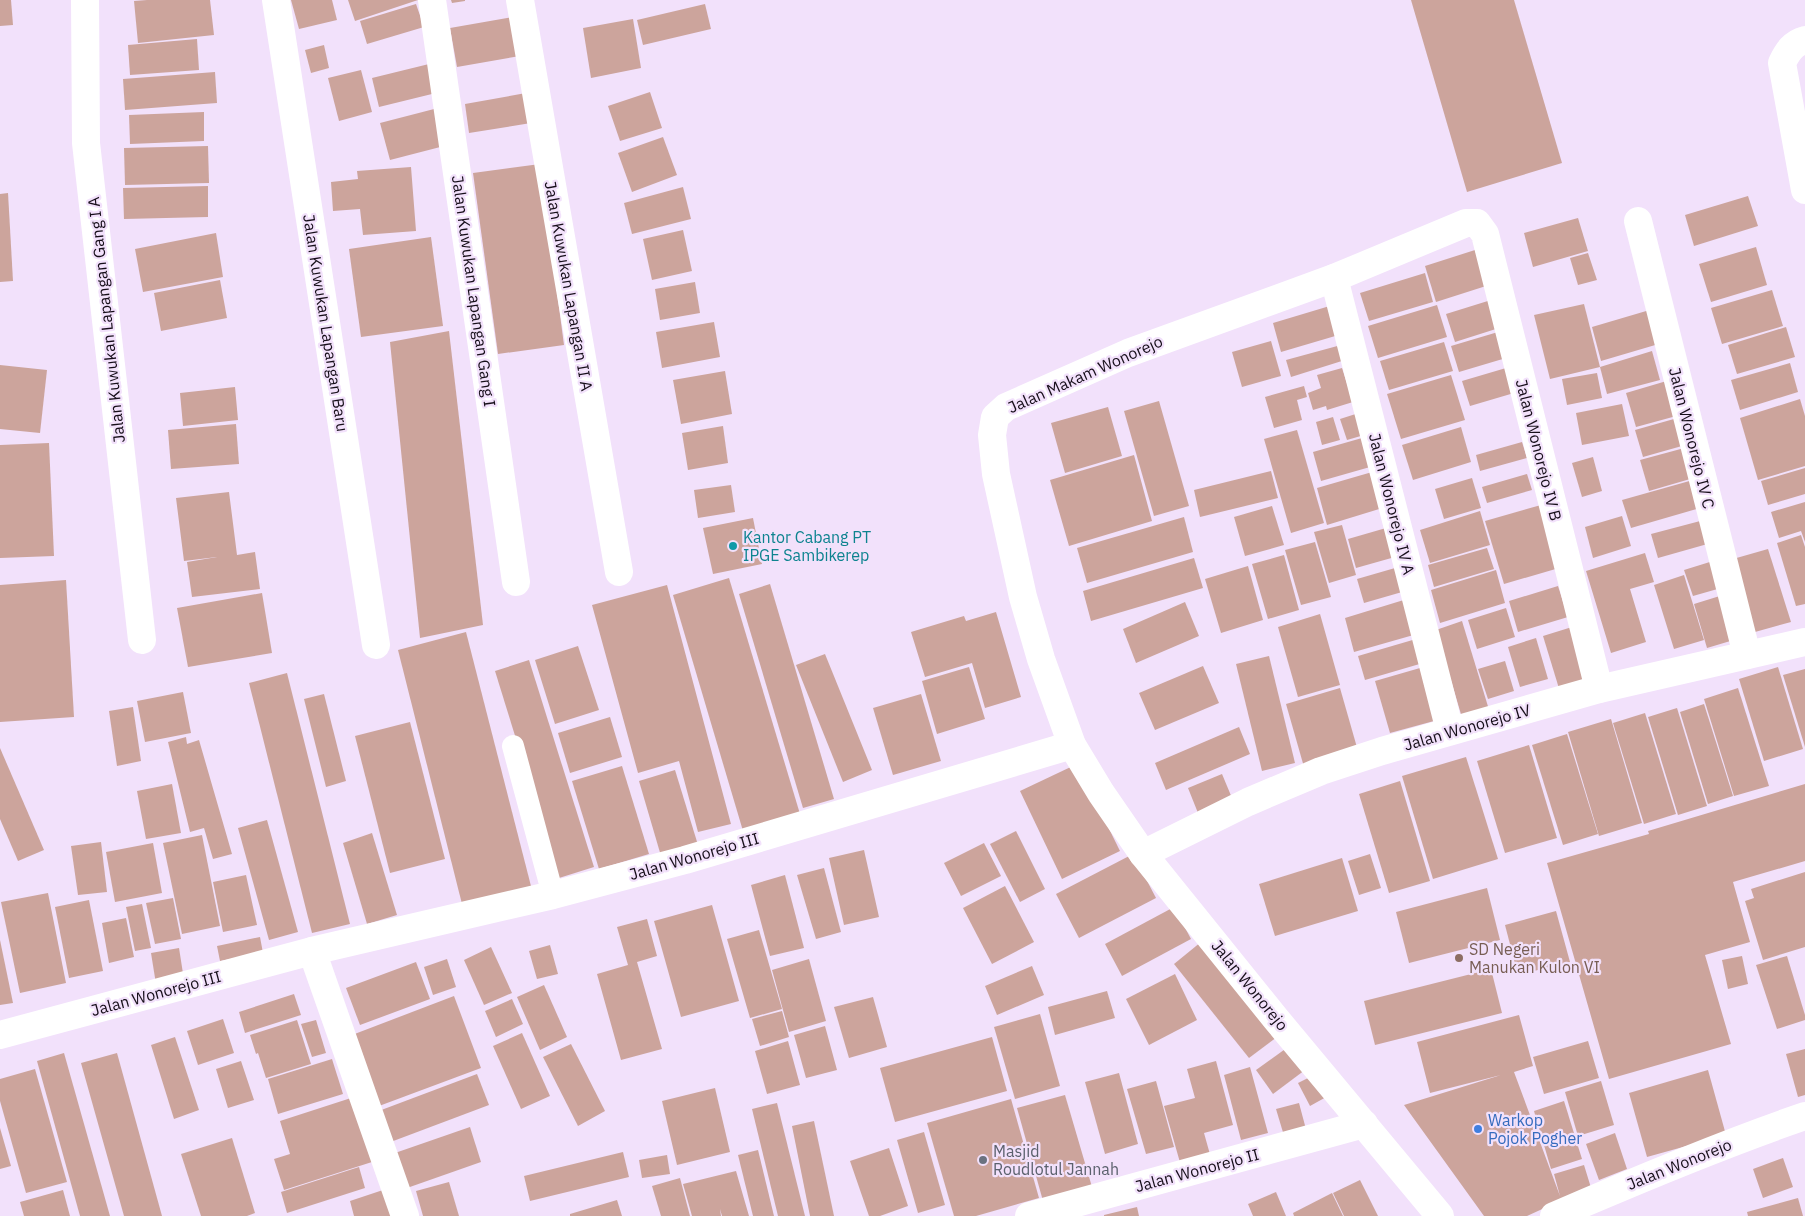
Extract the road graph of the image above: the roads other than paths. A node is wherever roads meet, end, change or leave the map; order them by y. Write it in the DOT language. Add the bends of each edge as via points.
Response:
graph roads {
  1 [pos="84,0"];
  2 [pos="276,0"];
  3 [pos="432,0"];
  4 [pos="520,0"];
  5 [pos="1805,40"];
  6 [pos="1805,188"];
  7 [pos="1638,221"];
  8 [pos="1466,222"];
  9 [pos="1334,278"];
  10 [pos="619,572"];
  11 [pos="516,582"];
  12 [pos="142,640"];
  13 [pos="1805,642"];
  14 [pos="376,645"];
  15 [pos="1747,655"];
  16 [pos="1599,689"];
  17 [pos="1450,731"];
  18 [pos="1072,745"];
  19 [pos="513,746"];
  20 [pos="1143,854"];
  21 [pos="553,895"];
  22 [pos="312,951"];
  23 [pos="0,1035"];
  24 [pos="1805,1116"];
  25 [pos="1364,1124"];
  26 [pos="405,1216"];
  27 [pos="1029,1216"];
  28 [pos="1440,1216"];
  29 [pos="1554,1216"];
  1 -- 12 [label="street, Jalan Kuwukan Lapangan Gang I A" via="86,143"];
  2 -- 14 [label="street, Jalan Kuwukan Lapangan Baru"];
  3 -- 11 [label="street, Jalan Kuwukan Lapangan Gang I"];
  4 -- 10 [label="street, Jalan Kuwukan Lapangan II A"];
  5 -- 6 [label="street" via="1788,50 1782,63"];
  7 -- 15 [label="street, Jalan Wonorejo IV C"];
  8 -- 9 [label="street, Jalan Makam Wonorejo"];
  8 -- 16 [label="street, Jalan Wonorejo IV B" via="1477,223 1484,234"];
  9 -- 17 [label="street, Jalan Wonorejo IV A"];
  9 -- 18 [label="street, Jalan Makam Wonorejo" via="1128,353 1006,407 995,417 992,435 996,474 1023,597"];
  13 -- 15 [label="street, Jalan Wonorejo IV"];
  15 -- 16 [label="street, Jalan Wonorejo IV"];
  16 -- 17 [label="street, Jalan Wonorejo IV"];
  17 -- 20 [label="street, Jalan Wonorejo IV" via="1321,771 1248,802"];
  18 -- 20 [label="street, Jalan Wonorejo"];
  18 -- 21 [label="street, Jalan Wonorejo III" via="685,860"];
  19 -- 21 [label="lane"];
  20 -- 25 [label="street, Jalan Wonorejo"];
  21 -- 22 [label="street, Jalan Wonorejo III"];
  22 -- 23 [label="street, Jalan Wonorejo III"];
  22 -- 26 [label="street"];
  24 -- 29 [label="street, Jalan Wonorejo" via="1647,1176"];
  25 -- 27 [label="street, Jalan Wonorejo II"];
  25 -- 28 [label="street, Jalan Wonorejo"];
}
